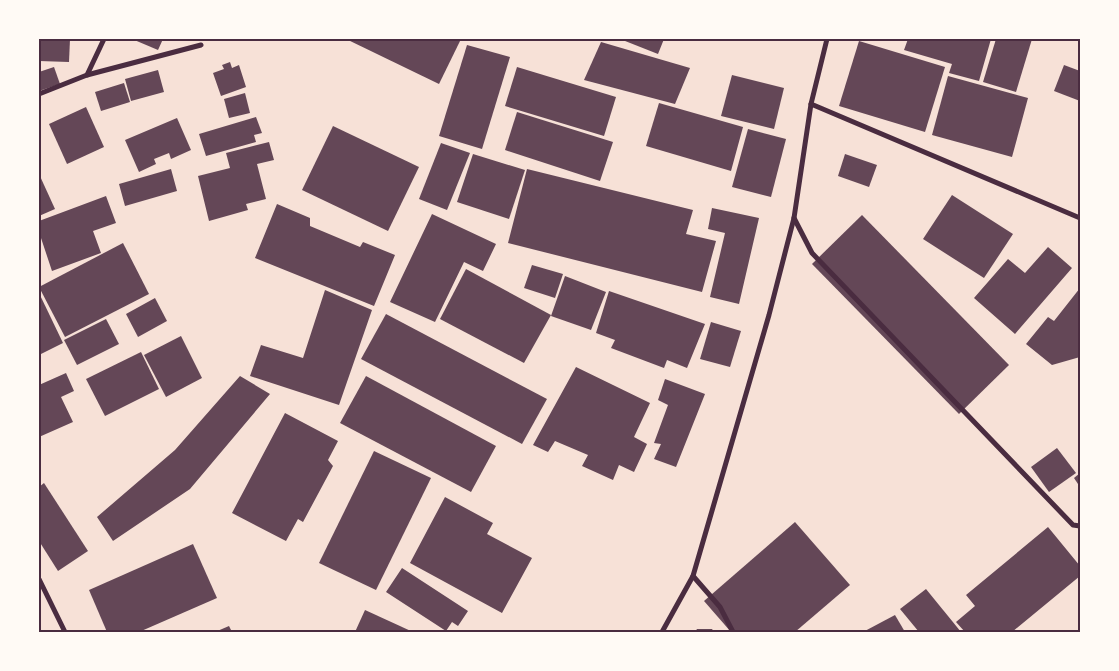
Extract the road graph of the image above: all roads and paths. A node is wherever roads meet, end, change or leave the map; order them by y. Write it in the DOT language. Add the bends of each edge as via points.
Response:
graph roads {
  1 [pos="104,39"];
  2 [pos="827,39"];
  3 [pos="201,45"];
  4 [pos="87,75"];
  5 [pos="39,94"];
  6 [pos="811,104"];
  7 [pos="794,218"];
  8 [pos="1080,218"];
  9 [pos="1080,526"];
  10 [pos="693,576"];
  11 [pos="39,579"];
  12 [pos="65,632"];
  13 [pos="662,632"];
  14 [pos="733,632"];
  1 -- 4 [label="street"];
  2 -- 6 [label="street"];
  3 -- 4 [label="street"];
  4 -- 5 [label="street"];
  6 -- 7 [label="street"];
  6 -- 8 [label="street"];
  7 -- 9 [label="street" via="812,253 1073,526"];
  7 -- 10 [label="street"];
  10 -- 13 [label="street"];
  10 -- 14 [label="street" via="720,607"];
  11 -- 12 [label="street"];
}
